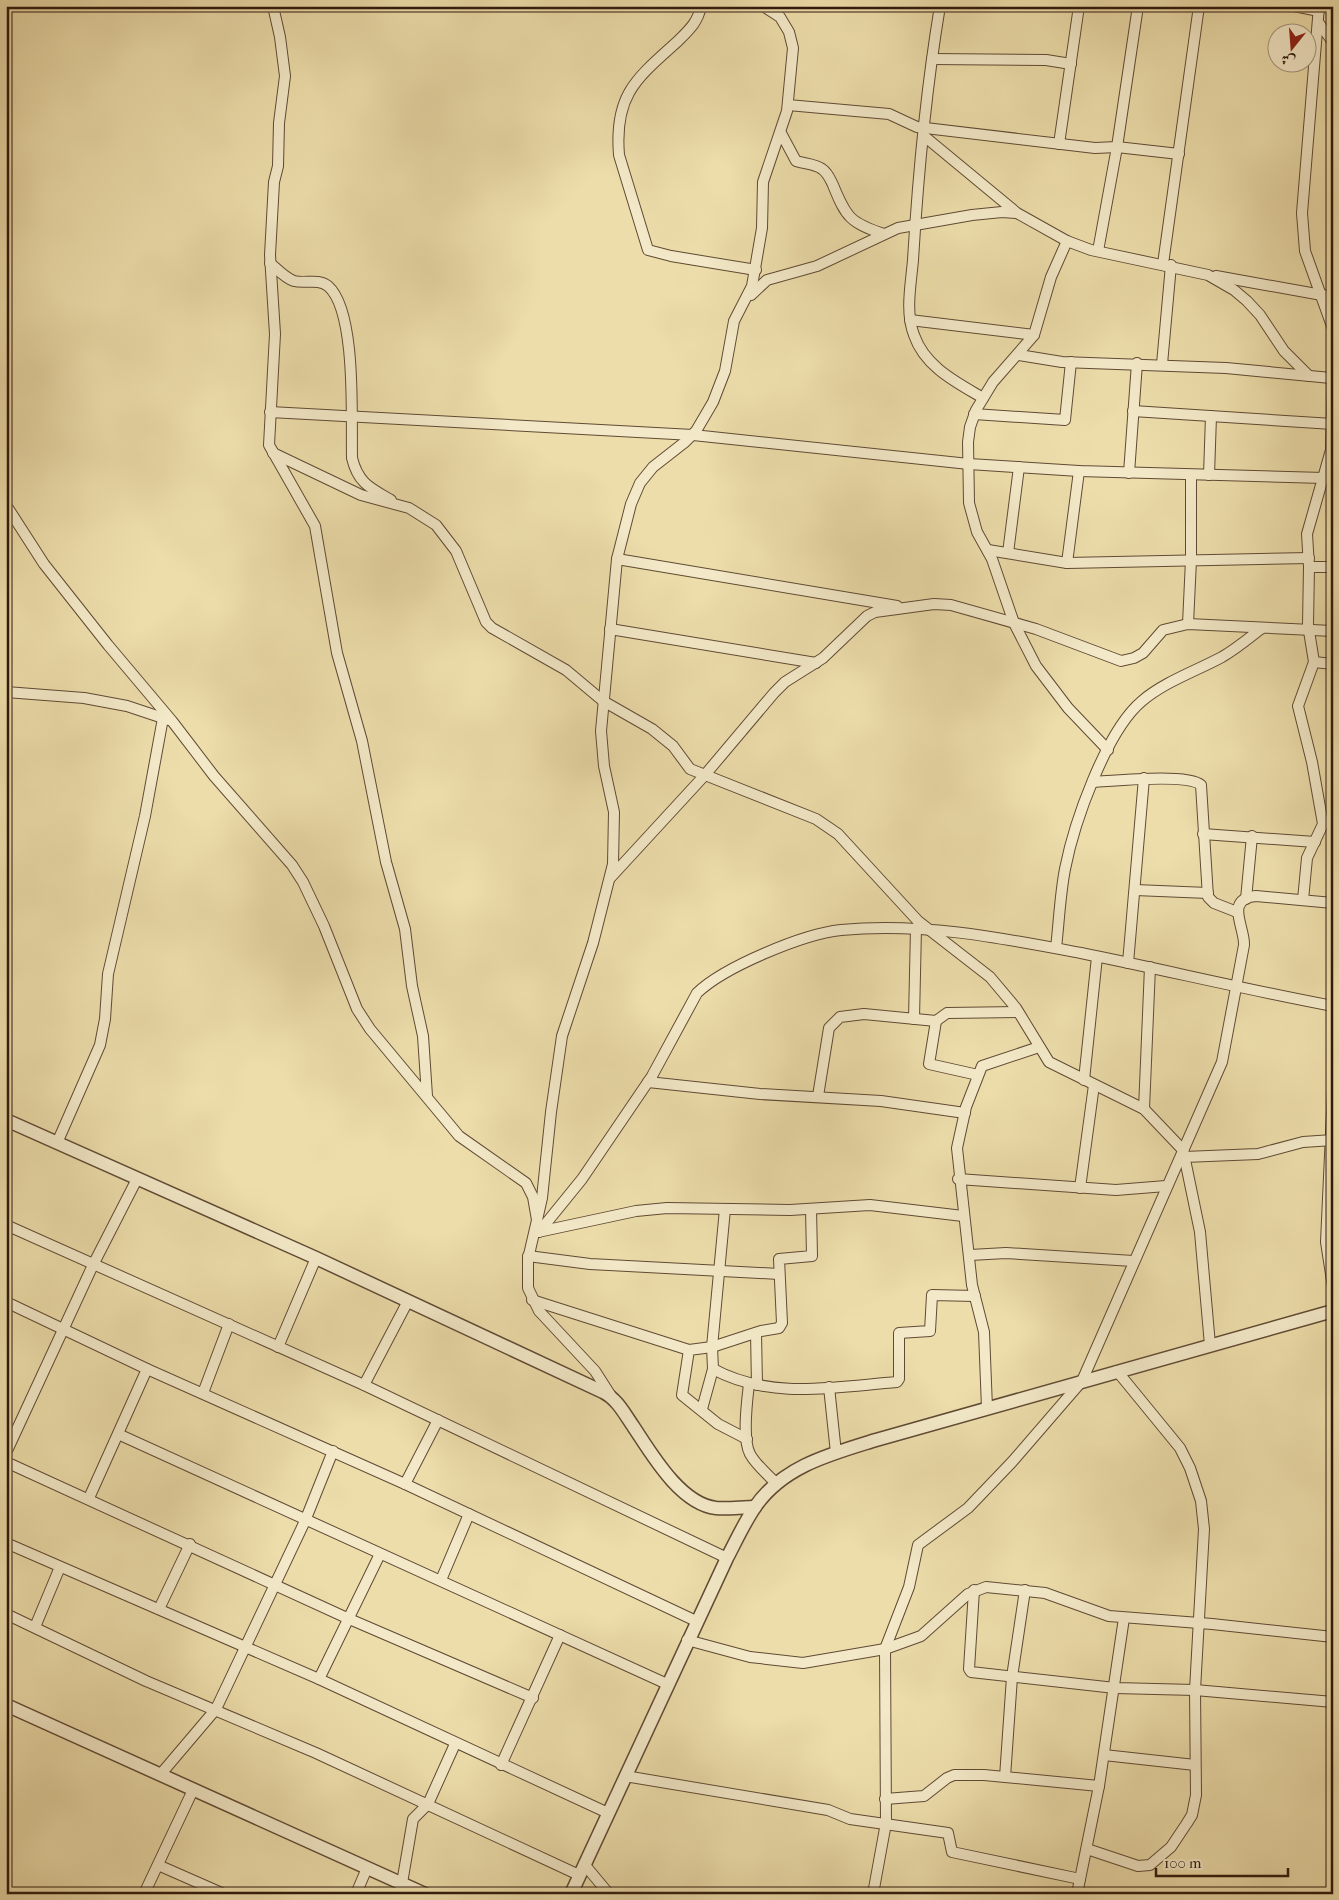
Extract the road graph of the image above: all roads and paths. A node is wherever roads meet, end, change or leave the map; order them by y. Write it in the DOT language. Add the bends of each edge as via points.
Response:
graph roads {
  1 [pos="273,6"];
  2 [pos="701,6"];
  3 [pos="762,6"];
  4 [pos="940,6"];
  5 [pos="1079,6"];
  6 [pos="1138,6"];
  7 [pos="1199,6"];
  8 [pos="1294,6"];
  9 [pos="1319,8"];
  10 [pos="1318,22"];
  11 [pos="1333,42"];
  12 [pos="932,59"];
  13 [pos="1071,64"];
  14 [pos="788,105"];
  15 [pos="924,132"];
  16 [pos="781,133"];
  17 [pos="1059,144"];
  18 [pos="1117,147"];
  19 [pos="1179,154"];
  20 [pos="1017,213"];
  21 [pos="915,224"];
  22 [pos="884,234"];
  23 [pos="1067,241"];
  24 [pos="1098,251"];
  25 [pos="270,263"];
  26 [pos="1167,265"];
  27 [pos="756,270"];
  28 [pos="1208,275"];
  29 [pos="1321,295"];
  30 [pos="1333,297"];
  31 [pos="746,299"];
  32 [pos="910,320"];
  33 [pos="1333,329"];
  34 [pos="1034,335"];
  35 [pos="1019,355"];
  36 [pos="1071,362"];
  37 [pos="1137,363"];
  38 [pos="1162,364"];
  39 [pos="1332,374"];
  40 [pos="1308,376"];
  41 [pos="982,398"];
  42 [pos="270,412"];
  43 [pos="1133,412"];
  44 [pos="974,414"];
  45 [pos="350,415"];
  46 [pos="1211,416"];
  47 [pos="1332,424"];
  48 [pos="692,435"];
  49 [pos="273,453"];
  50 [pos="969,464"];
  51 [pos="1330,465"];
  52 [pos="1020,467"];
  53 [pos="1079,471"];
  54 [pos="1129,473"];
  55 [pos="1191,475"];
  56 [pos="1209,475"];
  57 [pos="1324,478"];
  58 [pos="398,505"];
  59 [pos="6,506"];
  60 [pos="988,550"];
  61 [pos="1008,554"];
  62 [pos="617,559"];
  63 [pos="1191,560"];
  64 [pos="1309,562"];
  65 [pos="1067,563"];
  66 [pos="1333,567"];
  67 [pos="906,607"];
  68 [pos="1014,623"];
  69 [pos="1188,624"];
  70 [pos="610,628"];
  71 [pos="1262,628"];
  72 [pos="1308,629"];
  73 [pos="1333,631"];
  74 [pos="1314,662"];
  75 [pos="816,663"];
  76 [pos="1333,664"];
  77 [pos="6,692"];
  78 [pos="603,701"];
  79 [pos="168,719"];
  80 [pos="1108,750"];
  81 [pos="704,776"];
  82 [pos="1144,778"];
  83 [pos="1094,782"];
  84 [pos="1333,815"];
  85 [pos="1324,824"];
  86 [pos="1203,834"];
  87 [pos="1252,836"];
  88 [pos="1315,842"];
  89 [pos="610,879"];
  90 [pos="1135,890"];
  91 [pos="1208,893"];
  92 [pos="1246,899"];
  93 [pos="1303,900"];
  94 [pos="1333,903"];
  95 [pos="1237,912"];
  96 [pos="916,928"];
  97 [pos="929,928"];
  98 [pos="1056,948"];
  99 [pos="1096,957"];
  100 [pos="1128,963"];
  101 [pos="1150,967"];
  102 [pos="1237,987"];
  103 [pos="1333,1005"];
  104 [pos="1018,1012"];
  105 [pos="914,1019"];
  106 [pos="936,1021"];
  107 [pos="1039,1047"];
  108 [pos="978,1075"];
  109 [pos="1084,1080"];
  110 [pos="648,1082"];
  111 [pos="1094,1085"];
  112 [pos="1333,1090"];
  113 [pos="428,1096"];
  114 [pos="818,1096"];
  115 [pos="1144,1109"];
  116 [pos="965,1113"];
  117 [pos="6,1120"];
  118 [pos="1331,1140"];
  119 [pos="57,1143"];
  120 [pos="1184,1153"];
  121 [pos="137,1179"];
  122 [pos="958,1179"];
  123 [pos="1166,1186"];
  124 [pos="1080,1188"];
  125 [pos="725,1209"];
  126 [pos="811,1209"];
  127 [pos="963,1216"];
  128 [pos="537,1220"];
  129 [pos="6,1225"];
  130 [pos="536,1233"];
  131 [pos="970,1255"];
  132 [pos="528,1256"];
  133 [pos="316,1258"];
  134 [pos="1133,1262"];
  135 [pos="93,1265"];
  136 [pos="719,1272"];
  137 [pos="779,1274"];
  138 [pos="1333,1287"];
  139 [pos="976,1296"];
  140 [pos="532,1300"];
  141 [pos="408,1301"];
  142 [pos="6,1302"];
  143 [pos="1333,1311"];
  144 [pos="229,1324"];
  145 [pos="64,1328"];
  146 [pos="756,1333"];
  147 [pos="1210,1345"];
  148 [pos="278,1347"];
  149 [pos="712,1347"];
  150 [pos="688,1350"];
  151 [pos="147,1369"];
  152 [pos="713,1369"];
  153 [pos="1117,1371"];
  154 [pos="1082,1381"];
  155 [pos="364,1385"];
  156 [pos="753,1385"];
  157 [pos="829,1387"];
  158 [pos="203,1393"];
  159 [pos="611,1396"];
  160 [pos="987,1408"];
  161 [pos="702,1409"];
  162 [pos="438,1420"];
  163 [pos="118,1434"];
  164 [pos="747,1439"];
  165 [pos="333,1451"];
  166 [pos="836,1452"];
  167 [pos="6,1453"];
  168 [pos="6,1462"];
  169 [pos="776,1483"];
  170 [pos="405,1484"];
  171 [pos="90,1498"];
  172 [pos="755,1507"];
  173 [pos="469,1514"];
  174 [pos="305,1521"];
  175 [pos="6,1543"];
  176 [pos="190,1544"];
  177 [pos="380,1554"];
  178 [pos="727,1558"];
  179 [pos="60,1567"];
  180 [pos="441,1580"];
  181 [pos="275,1584"];
  182 [pos="974,1590"];
  183 [pos="1025,1590"];
  184 [pos="159,1609"];
  185 [pos="6,1614"];
  186 [pos="347,1618"];
  187 [pos="1124,1618"];
  188 [pos="696,1621"];
  189 [pos="1199,1623"];
  190 [pos="35,1627"];
  191 [pos="560,1635"];
  192 [pos="1333,1637"];
  193 [pos="687,1640"];
  194 [pos="247,1648"];
  195 [pos="884,1650"];
  196 [pos="1012,1676"];
  197 [pos="319,1679"];
  198 [pos="667,1684"];
  199 [pos="1115,1688"];
  200 [pos="1195,1690"];
  201 [pos="533,1698"];
  202 [pos="1333,1702"];
  203 [pos="6,1705"];
  204 [pos="216,1709"];
  205 [pos="455,1744"];
  206 [pos="1104,1755"];
  207 [pos="1195,1765"];
  208 [pos="501,1766"];
  209 [pos="160,1775"];
  210 [pos="625,1776"];
  211 [pos="1005,1777"];
  212 [pos="1099,1786"];
  213 [pos="193,1790"];
  214 [pos="885,1799"];
  215 [pos="428,1804"];
  216 [pos="608,1813"];
  217 [pos="886,1823"];
  218 [pos="1087,1849"];
  219 [pos="158,1866"];
  220 [pos="367,1868"];
  221 [pos="582,1869"];
  222 [pos="1080,1880"];
  223 [pos="402,1883"];
  224 [pos="144,1894"];
  225 [pos="224,1894"];
  226 [pos="356,1894"];
  227 [pos="425,1894"];
  228 [pos="571,1894"];
  229 [pos="610,1894"];
  230 [pos="873,1894"];
  231 [pos="1077,1894"];
  1 -- 25 [label="street" via="285,76"];
  2 -- 27 [label="street" via="695,24 632,86 620,118 619,156 648,250"];
  3 -- 14 [label="street" via="780,17 789,32 793,48"];
  4 -- 12 [label="street"];
  5 -- 13 [label="street"];
  6 -- 18 [label="street"];
  7 -- 19 [label="street"];
  8 -- 9 [label="street"];
  9 -- 10 [label="street"];
  10 -- 11 [label="street"];
  10 -- 29 [label="street" via="1302,213 1305,251"];
  12 -- 13 [label="street" via="1046,60"];
  12 -- 15 [label="street"];
  13 -- 17 [label="street"];
  14 -- 15 [label="street" via="889,114"];
  14 -- 16 [label="street"];
  15 -- 17 [label="street"];
  15 -- 20 [label="street"];
  15 -- 21 [label="street"];
  16 -- 22 [label="street" via="796,161 818,166 827,173 844,213 851,220 861,227"];
  16 -- 27 [label="street" via="763,182 762,228"];
  17 -- 18 [label="street"];
  18 -- 19 [label="street"];
  18 -- 24 [label="street"];
  19 -- 26 [label="street"];
  20 -- 21 [label="street" via="994,212"];
  20 -- 23 [label="street"];
  21 -- 22 [label="street"];
  21 -- 32 [label="street"];
  22 -- 31 [label="street" via="817,266 767,280"];
  23 -- 24 [label="street"];
  23 -- 34 [label="street" via="1051,277"];
  24 -- 26 [label="street"];
  25 -- 42 [label="street" via="275,334"];
  25 -- 45 [label="street" via="288,278 299,282 318,282 334,295 350,345"];
  26 -- 28 [label="street"];
  26 -- 38 [label="street"];
  27 -- 31 [label="street"];
  28 -- 29 [label="street"];
  28 -- 40 [label="street" via="1247,301 1284,351"];
  29 -- 30 [label="street"];
  29 -- 33 [label="street"];
  31 -- 48 [label="street" via="734,321 725,371 713,402"];
  32 -- 34 [label="street"];
  32 -- 41 [label="street" via="914,337 937,369"];
  34 -- 35 [label="street"];
  35 -- 36 [label="street"];
  35 -- 41 [label="street"];
  36 -- 37 [label="street"];
  36 -- 44 [label="street" via="1065,420"];
  37 -- 38 [label="street"];
  37 -- 43 [label="street"];
  38 -- 40 [label="street"];
  39 -- 40 [label="street"];
  39 -- 47 [label="street"];
  41 -- 44 [label="street"];
  42 -- 45 [label="street"];
  42 -- 49 [label="street" via="269,436"];
  43 -- 46 [label="street"];
  43 -- 54 [label="street"];
  44 -- 50 [label="street" via="968,442"];
  45 -- 48 [label="street"];
  45 -- 58 [label="street" via="352,458 359,478"];
  46 -- 47 [label="street"];
  46 -- 56 [label="street"];
  47 -- 51 [label="street"];
  48 -- 50 [label="street"];
  48 -- 62 [label="street" via="653,467 640,483"];
  49 -- 58 [label="street" via="361,495"];
  49 -- 113 [label="street" via="315,526 337,653 362,741 386,862 406,928 412,986 423,1036"];
  50 -- 52 [label="street"];
  50 -- 60 [label="street" via="968,491 972,516"];
  51 -- 57 [label="street"];
  52 -- 53 [label="street"];
  52 -- 61 [label="street"];
  53 -- 54 [label="street"];
  53 -- 65 [label="street"];
  54 -- 55 [label="street"];
  55 -- 56 [label="street"];
  55 -- 63 [label="street"];
  56 -- 57 [label="street"];
  57 -- 64 [label="street" via="1308,523"];
  58 -- 78 [label="street" via="428,519 446,536 471,582 486,622 492,628 566,670"];
  59 -- 79 [label="street" via="44,564"];
  60 -- 61 [label="street"];
  60 -- 68 [label="street"];
  61 -- 65 [label="street"];
  62 -- 67 [label="street"];
  62 -- 70 [label="street"];
  63 -- 64 [label="street"];
  63 -- 65 [label="street"];
  63 -- 69 [label="street"];
  64 -- 66 [label="street"];
  64 -- 72 [label="street"];
  67 -- 68 [label="street" via="951,605"];
  67 -- 75 [label="street" via="867,616"];
  68 -- 69 [label="street" via="1121,661 1143,653 1163,630"];
  68 -- 80 [label="street" via="1048,684"];
  69 -- 71 [label="street"];
  70 -- 75 [label="street"];
  70 -- 78 [label="street"];
  71 -- 72 [label="street"];
  71 -- 80 [label="street" via="1232,651 1142,701 1124,721"];
  72 -- 73 [label="street"];
  72 -- 74 [label="street"];
  74 -- 76 [label="street"];
  74 -- 85 [label="street" via="1298,706"];
  75 -- 81 [label="street" via="774,693"];
  77 -- 79 [label="street" via="84,698 127,706"];
  78 -- 81 [label="street" via="665,738 690,769"];
  78 -- 89 [label="street" via="601,739 614,812"];
  79 -- 113 [label="street" via="299,875 362,1018"];
  79 -- 119 [label="street" via="108,974 100,1045"];
  80 -- 83 [label="street"];
  81 -- 89 [label="street"];
  81 -- 97 [label="street" via="827,826 849,845 918,921"];
  82 -- 83 [label="street"];
  82 -- 86 [label="street" via="1190,780 1201,785"];
  82 -- 90 [label="street"];
  83 -- 98 [label="street" via="1067,862"];
  84 -- 85 [label="street"];
  85 -- 88 [label="street"];
  86 -- 87 [label="street"];
  86 -- 91 [label="street"];
  87 -- 88 [label="street"];
  87 -- 92 [label="street"];
  88 -- 93 [label="street" via="1307,858"];
  89 -- 128 [label="street" via="562,1036"];
  90 -- 91 [label="street"];
  90 -- 100 [label="street"];
  91 -- 95 [label="street" via="1214,903"];
  92 -- 93 [label="street" via="1256,896"];
  92 -- 95 [label="street"];
  93 -- 94 [label="street"];
  95 -- 102 [label="street" via="1244,939"];
  96 -- 97 [label="street"];
  96 -- 105 [label="street"];
  96 -- 110 [label="street" via="833,931 744,962 696,993"];
  97 -- 98 [label="street"];
  97 -- 104 [label="street" via="982,969"];
  98 -- 99 [label="street"];
  99 -- 100 [label="street"];
  99 -- 109 [label="street"];
  100 -- 101 [label="street"];
  101 -- 102 [label="street"];
  101 -- 115 [label="street"];
  102 -- 103 [label="street"];
  102 -- 120 [label="street" via="1222,1062"];
  104 -- 106 [label="street" via="947,1013"];
  104 -- 107 [label="street"];
  105 -- 106 [label="street"];
  105 -- 114 [label="street" via="849,1015 833,1022 829,1028"];
  106 -- 108 [label="street" via="929,1064"];
  107 -- 108 [label="street" via="983,1064"];
  107 -- 109 [label="street" via="1049,1062"];
  108 -- 116 [label="street"];
  109 -- 111 [label="street"];
  110 -- 114 [label="street" via="760,1094"];
  110 -- 130 [label="street" via="582,1179"];
  111 -- 115 [label="street"];
  111 -- 124 [label="street"];
  112 -- 118 [label="street"];
  113 -- 128 [label="street" via="467,1143 526,1183 533,1197"];
  114 -- 116 [label="street"];
  115 -- 120 [label="street"];
  116 -- 122 [label="street" via="957,1148"];
  117 -- 119 [label="street"];
  118 -- 120 [label="street" via="1303,1142 1258,1154"];
  118 -- 138 [label="street" via="1326,1242"];
  119 -- 121 [label="street"];
  120 -- 123 [label="street"];
  120 -- 147 [label="street" via="1200,1232"];
  121 -- 133 [label="street"];
  121 -- 135 [label="street"];
  122 -- 124 [label="street"];
  122 -- 127 [label="street"];
  123 -- 124 [label="street" via="1116,1190"];
  123 -- 134 [label="street"];
  125 -- 126 [label="street"];
  125 -- 130 [label="street" via="636,1211"];
  125 -- 136 [label="street"];
  126 -- 127 [label="street" via="880,1205"];
  126 -- 137 [label="street" via="812,1256 780,1259"];
  127 -- 131 [label="street"];
  128 -- 130 [label="street"];
  129 -- 135 [label="street"];
  130 -- 132 [label="street"];
  131 -- 134 [label="street" via="1006,1253"];
  131 -- 139 [label="street"];
  132 -- 136 [label="street" via="590,1264"];
  132 -- 140 [label="street" via="528,1288"];
  133 -- 141 [label="street"];
  133 -- 148 [label="street"];
  134 -- 154 [label="street"];
  135 -- 144 [label="street"];
  135 -- 145 [label="street"];
  136 -- 137 [label="street"];
  136 -- 149 [label="street"];
  137 -- 146 [label="street" via="781,1326"];
  139 -- 157 [label="street" via="932,1295 930,1331 899,1333 898,1382"];
  139 -- 160 [label="street" via="984,1332"];
  140 -- 150 [label="street"];
  140 -- 159 [label="street" via="594,1371"];
  141 -- 155 [label="street"];
  141 -- 159 [label="street"];
  142 -- 145 [label="street"];
  143 -- 147 [label="street"];
  144 -- 148 [label="street"];
  144 -- 158 [label="street"];
  145 -- 151 [label="street"];
  145 -- 167 [label="street"];
  146 -- 149 [label="street"];
  146 -- 156 [label="street"];
  147 -- 153 [label="street"];
  148 -- 155 [label="street"];
  149 -- 150 [label="street"];
  149 -- 152 [label="street"];
  150 -- 161 [label="street" via="681,1393"];
  151 -- 158 [label="street"];
  151 -- 163 [label="street"];
  152 -- 156 [label="street" via="736,1381"];
  152 -- 161 [label="street"];
  153 -- 154 [label="street"];
  153 -- 189 [label="street" via="1180,1448 1201,1501 1204,1529"];
  154 -- 160 [label="street"];
  154 -- 195 [label="street" via="968,1508 918,1545 907,1595"];
  155 -- 162 [label="street"];
  156 -- 157 [label="street" via="790,1390"];
  156 -- 164 [label="street" via="747,1404"];
  157 -- 166 [label="street"];
  158 -- 165 [label="street"];
  159 -- 172 [label="street" via="657,1462 692,1497 716,1508"];
  160 -- 166 [label="street"];
  161 -- 164 [label="street" via="718,1424"];
  162 -- 170 [label="street"];
  162 -- 178 [label="street"];
  163 -- 171 [label="street"];
  163 -- 174 [label="street"];
  164 -- 169 [label="street" via="750,1453"];
  165 -- 170 [label="street"];
  165 -- 174 [label="street"];
  166 -- 169 [label="street" via="807,1464"];
  168 -- 171 [label="street"];
  169 -- 172 [label="street"];
  170 -- 173 [label="street"];
  171 -- 176 [label="street"];
  172 -- 178 [label="street"];
  173 -- 180 [label="street"];
  173 -- 188 [label="street"];
  174 -- 177 [label="street"];
  174 -- 181 [label="street"];
  175 -- 179 [label="street"];
  176 -- 181 [label="street"];
  176 -- 184 [label="street"];
  177 -- 180 [label="street"];
  177 -- 186 [label="street"];
  178 -- 188 [label="street"];
  179 -- 184 [label="street"];
  179 -- 190 [label="street"];
  180 -- 191 [label="street"];
  181 -- 186 [label="street"];
  181 -- 194 [label="street"];
  182 -- 183 [label="street" via="986,1587"];
  182 -- 195 [label="street" via="920,1636"];
  182 -- 196 [label="street" via="970,1670"];
  183 -- 187 [label="street" via="1062,1599 1098,1614"];
  183 -- 196 [label="street"];
  184 -- 194 [label="street"];
  185 -- 190 [label="street"];
  186 -- 197 [label="street"];
  186 -- 201 [label="street"];
  187 -- 189 [label="street"];
  187 -- 199 [label="street"];
  188 -- 193 [label="street"];
  189 -- 192 [label="street"];
  189 -- 200 [label="street"];
  190 -- 204 [label="street"];
  191 -- 198 [label="street"];
  191 -- 201 [label="street"];
  193 -- 195 [label="street" via="750,1657 798,1662"];
  193 -- 198 [label="street"];
  194 -- 197 [label="street"];
  194 -- 204 [label="street"];
  195 -- 214 [label="street"];
  196 -- 199 [label="street"];
  196 -- 211 [label="street"];
  197 -- 205 [label="street"];
  198 -- 210 [label="street"];
  199 -- 200 [label="street"];
  199 -- 206 [label="street"];
  200 -- 202 [label="street"];
  200 -- 207 [label="street"];
  201 -- 208 [label="street"];
  203 -- 209 [label="street"];
  204 -- 209 [label="street"];
  204 -- 215 [label="street"];
  205 -- 208 [label="street"];
  205 -- 215 [label="street"];
  206 -- 207 [label="street"];
  206 -- 212 [label="street"];
  207 -- 218 [label="street" via="1196,1795 1192,1815 1171,1846 1150,1865 1138,1866"];
  208 -- 216 [label="street"];
  209 -- 213 [label="street"];
  210 -- 216 [label="street"];
  210 -- 217 [label="street" via="828,1810 850,1820"];
  211 -- 212 [label="street"];
  211 -- 214 [label="street" via="954,1776 946,1778 924,1796"];
  212 -- 218 [label="street"];
  213 -- 219 [label="street"];
  213 -- 220 [label="street"];
  214 -- 217 [label="street"];
  215 -- 221 [label="street"];
  215 -- 223 [label="street" via="413,1819"];
  216 -- 221 [label="street"];
  217 -- 222 [label="street" via="948,1833 952,1852"];
  217 -- 230 [label="street"];
  218 -- 222 [label="street"];
  219 -- 224 [label="street"];
  219 -- 225 [label="street"];
  220 -- 223 [label="street"];
  220 -- 226 [label="street"];
  221 -- 228 [label="street"];
  221 -- 229 [label="street"];
  222 -- 231 [label="street"];
  223 -- 227 [label="street"];
}
